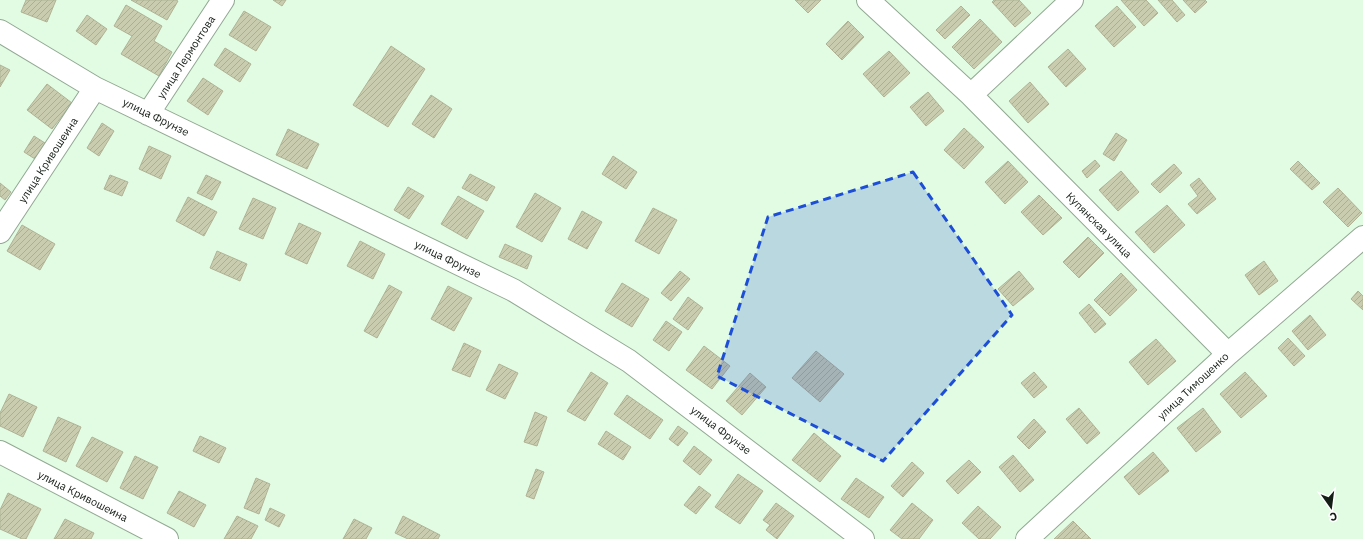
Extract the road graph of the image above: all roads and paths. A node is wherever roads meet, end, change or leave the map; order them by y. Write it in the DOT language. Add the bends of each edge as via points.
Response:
graph roads {
  1 [pos="223,0"];
  2 [pos="868,0"];
  3 [pos="1072,0"];
  4 [pos="0,31"];
  5 [pos="95,88"];
  6 [pos="971,95"];
  7 [pos="148,114"];
  8 [pos="0,232"];
  9 [pos="1363,237"];
  10 [pos="1228,354"];
  11 [pos="0,452"];
  12 [pos="167,539"];
  13 [pos="863,539"];
  14 [pos="1027,539"];
  1 -- 7 [label="street, улица Лермонтова"];
  2 -- 6 [label="street, Купянская улица"];
  3 -- 6 [label="street"];
  4 -- 5 [label="street, улица Фрунзе"];
  5 -- 7 [label="street, улица Фрунзе"];
  5 -- 8 [label="street, улица Кривошеина"];
  6 -- 10 [label="street, Купянская улица"];
  7 -- 13 [label="street, улица Фрунзе" via="513,290 629,361"];
  9 -- 10 [label="street, улица Тимошенко"];
  10 -- 14 [label="street, улица Тимошенко"];
  11 -- 12 [label="street, улица Кривошеина"];
}
